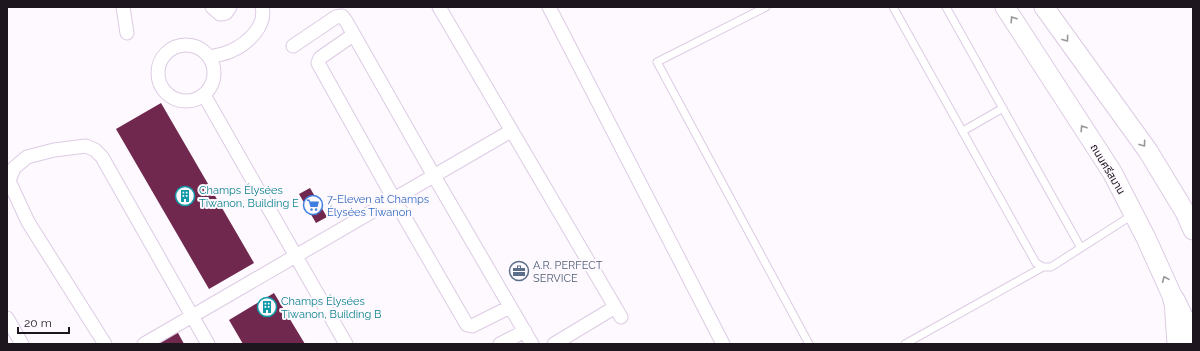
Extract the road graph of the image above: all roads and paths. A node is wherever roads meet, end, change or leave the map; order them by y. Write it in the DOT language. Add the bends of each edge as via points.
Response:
graph roads {
  1 [pos="123,7"];
  2 [pos="212,7"];
  3 [pos="230,7"];
  4 [pos="262,7"];
  5 [pos="439,7"];
  6 [pos="549,7"];
  7 [pos="766,7"];
  8 [pos="893,7"];
  9 [pos="946,7"];
  10 [pos="1005,7"];
  11 [pos="1044,7"];
  12 [pos="127,33"];
  13 [pos="353,35"];
  14 [pos="293,46"];
  15 [pos="210,57"];
  16 [pos="204,95"];
  17 [pos="1003,108"];
  18 [pos="511,131"];
  19 [pos="963,132"];
  20 [pos="434,176"];
  21 [pos="394,199"];
  22 [pos="1134,214"];
  23 [pos="1193,230"];
  24 [pos="1081,248"];
  25 [pos="295,257"];
  26 [pos="1043,267"];
  27 [pos="1174,300"];
  28 [pos="510,307"];
  29 [pos="192,316"];
  30 [pos="7,318"];
  31 [pos="525,331"];
  32 [pos="1193,339"];
  33 [pos="22,344"];
  34 [pos="105,344"];
  35 [pos="144,344"];
  36 [pos="208,344"];
  37 [pos="346,344"];
  38 [pos="500,344"];
  39 [pos="532,344"];
  40 [pos="554,344"];
  41 [pos="723,344"];
  42 [pos="809,344"];
  43 [pos="905,344"];
  44 [pos="1177,344"];
  1 -- 12 [label="street"];
  2 -- 3 [label="street" via="220,14 226,13"];
  4 -- 15 [label="street" via="264,13 259,28 248,40 231,51"];
  5 -- 18 [label="street"];
  6 -- 41 [label="street"];
  7 -- 42 [label="lane" via="657,62"];
  8 -- 19 [label="lane"];
  9 -- 17 [label="lane"];
  22 -- 10 [label="main road, ถนนศรีสมาน, one-way" via="1112,172"];
  11 -- 23 [label="main road, one-way" via="1148,152 1185,212"];
  13 -- 14 [label="street" via="342,16 336,17"];
  13 -- 20 [label="street"];
  13 -- 21 [label="street" via="320,58 318,63"];
  15 -- 16 [label="street" via="214,70 212,84"];
  15 -- 16 [label="street" via="199,48 189,45 178,46 164,55 158,70 159,81 164,91 173,98 183,101 194,100"];
  16 -- 25 [label="street"];
  17 -- 19 [label="lane"];
  17 -- 24 [label="lane"];
  18 -- 20 [label="street"];
  18 -- 40 [label="street" via="616,313"];
  19 -- 26 [label="lane" via="1036,262"];
  20 -- 21 [label="street"];
  20 -- 28 [label="street"];
  21 -- 25 [label="street"];
  21 -- 28 [label="street" via="467,325 472,326"];
  22 -- 24 [label="lane"];
  27 -- 22 [label="main road, ถนนศรีสมาน, one-way"];
  24 -- 26 [label="lane" via="1051,267"];
  25 -- 29 [label="street"];
  25 -- 37 [label="street"];
  26 -- 43 [label="lane"];
  27 -- 32 [label="main road"];
  27 -- 44 [label="main road, ถนนศรีสมาน"];
  28 -- 31 [label="street"];
  29 -- 34 [label="street" via="102,157 86,146 27,157 14,168 9,181 28,222"];
  29 -- 35 [label="street"];
  29 -- 36 [label="street"];
  30 -- 33 [label="street"];
  31 -- 38 [label="street"];
  31 -- 39 [label="street"];
}
